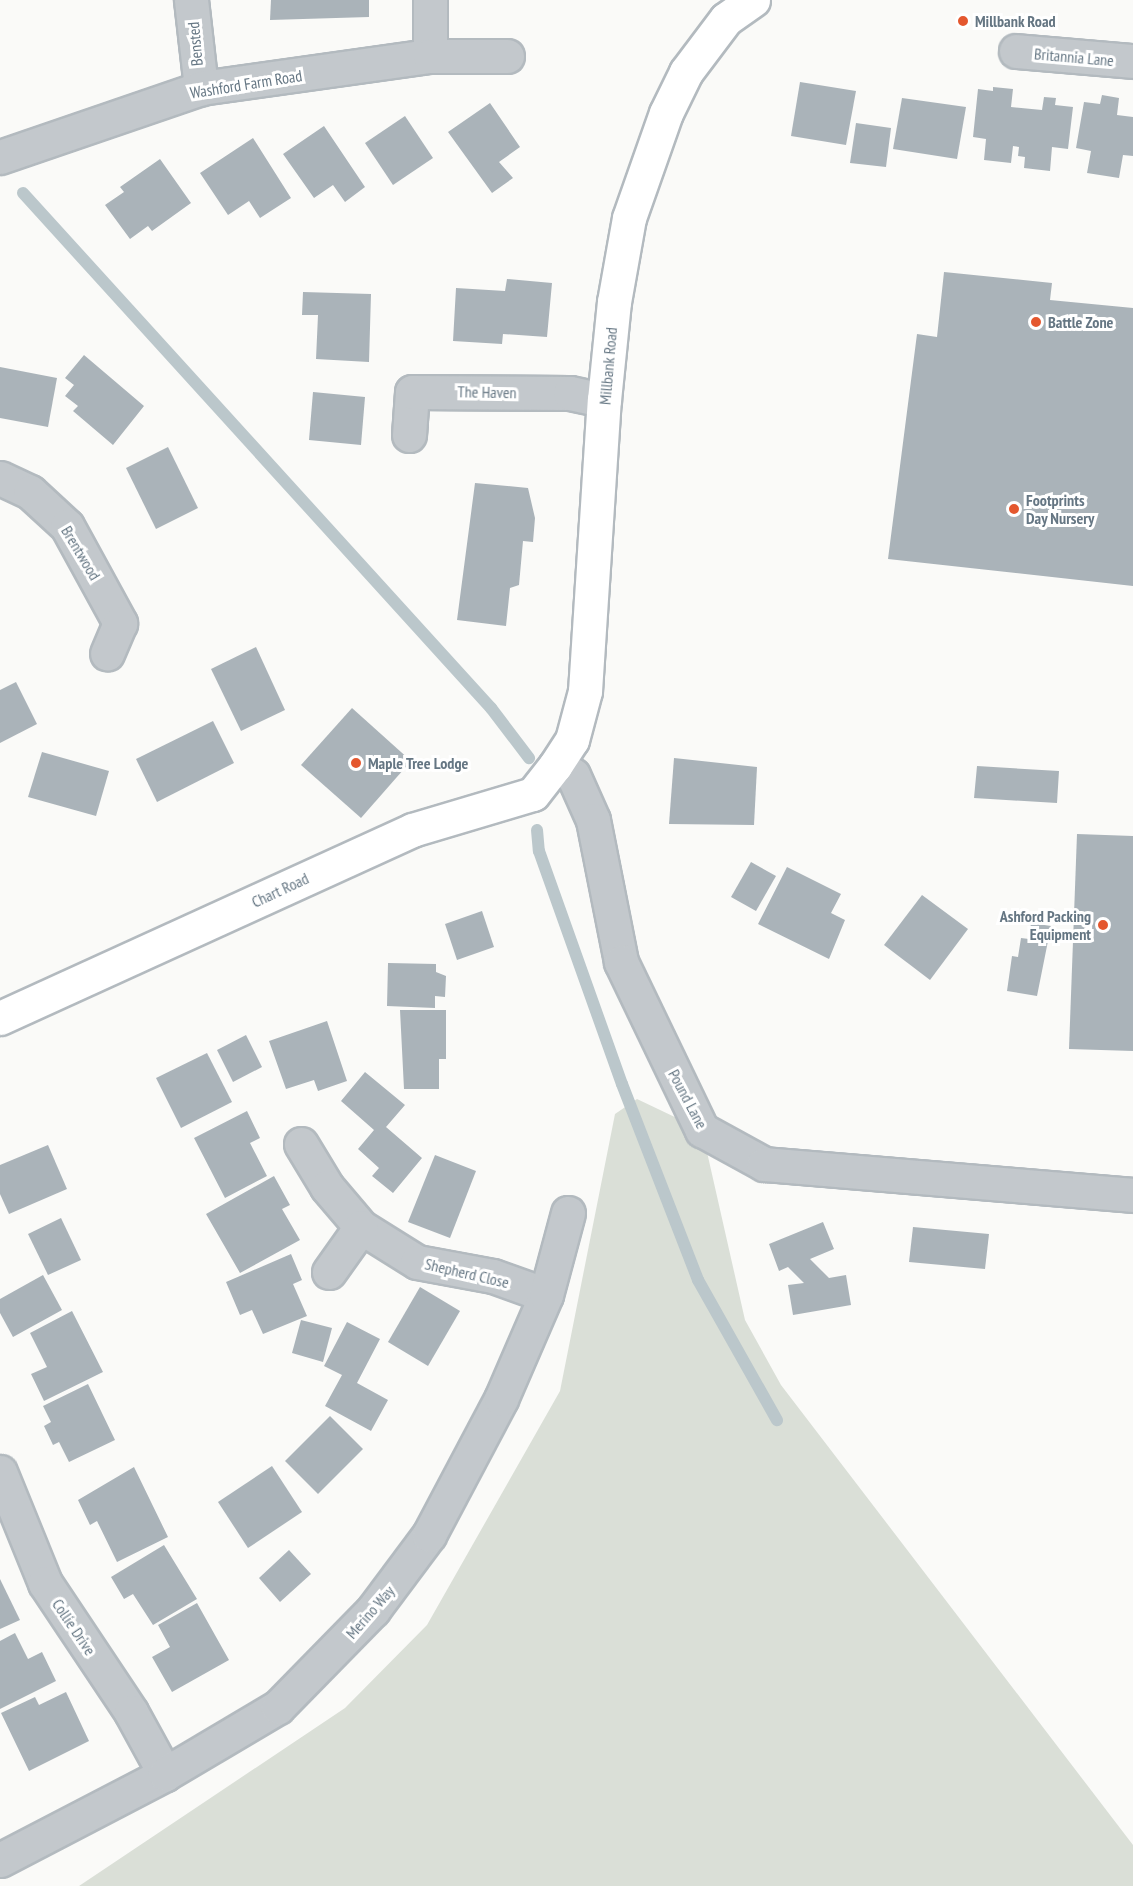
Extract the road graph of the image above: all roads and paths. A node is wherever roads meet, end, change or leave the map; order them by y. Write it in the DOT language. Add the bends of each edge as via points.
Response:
graph roads {
  1 [pos="191,0"];
  2 [pos="430,0"];
  3 [pos="753,0"];
  4 [pos="1016,51"];
  5 [pos="430,56"];
  6 [pos="507,56"];
  7 [pos="1133,61"];
  8 [pos="201,88"];
  9 [pos="0,157"];
  10 [pos="604,400"];
  11 [pos="409,435"];
  12 [pos="0,478"];
  13 [pos="107,653"];
  14 [pos="555,765"];
  15 [pos="0,1018"];
  16 [pos="301,1144"];
  17 [pos="1133,1195"];
  18 [pos="568,1213"];
  19 [pos="361,1227"];
  20 [pos="329,1272"];
  21 [pos="546,1295"];
  22 [pos="0,1472"];
  23 [pos="165,1774"];
  24 [pos="0,1860"];
  1 -- 8 [label="street, Bensted"];
  2 -- 5 [label="street"];
  3 -- 10 [label="street, Millbank Road" via="726,19 708,39 666,113 629,218 614,302"];
  4 -- 7 [label="street, Britannia Lane"];
  5 -- 6 [label="street, Washford Farm Road"];
  5 -- 8 [label="street, Washford Farm Road"];
  8 -- 9 [label="street, Washford Farm Road"];
  10 -- 11 [label="street, The Haven" via="570,393 412,392"];
  10 -- 14 [label="street, Millbank Road" via="585,691 572,740"];
  12 -- 13 [label="street, Brentwood" via="30,492 67,526 120,622"];
  14 -- 15 [label="street, Chart Road" via="534,794 412,830"];
  14 -- 17 [label="street, Pound Lane" via="573,775 593,820 621,962 702,1130 764,1164"];
  16 -- 19 [label="street, Shepherd Close" via="327,1187"];
  18 -- 21 [label="street, Merino Way"];
  19 -- 20 [label="street"];
  19 -- 21 [label="street, Shepherd Close" via="417,1262 493,1276"];
  21 -- 23 [label="street, Merino Way" via="463,1474 429,1535 374,1610 278,1707"];
  22 -- 23 [label="street, Collie Drive" via="45,1583 131,1712"];
  23 -- 24 [label="street, Merino Way"];
}
